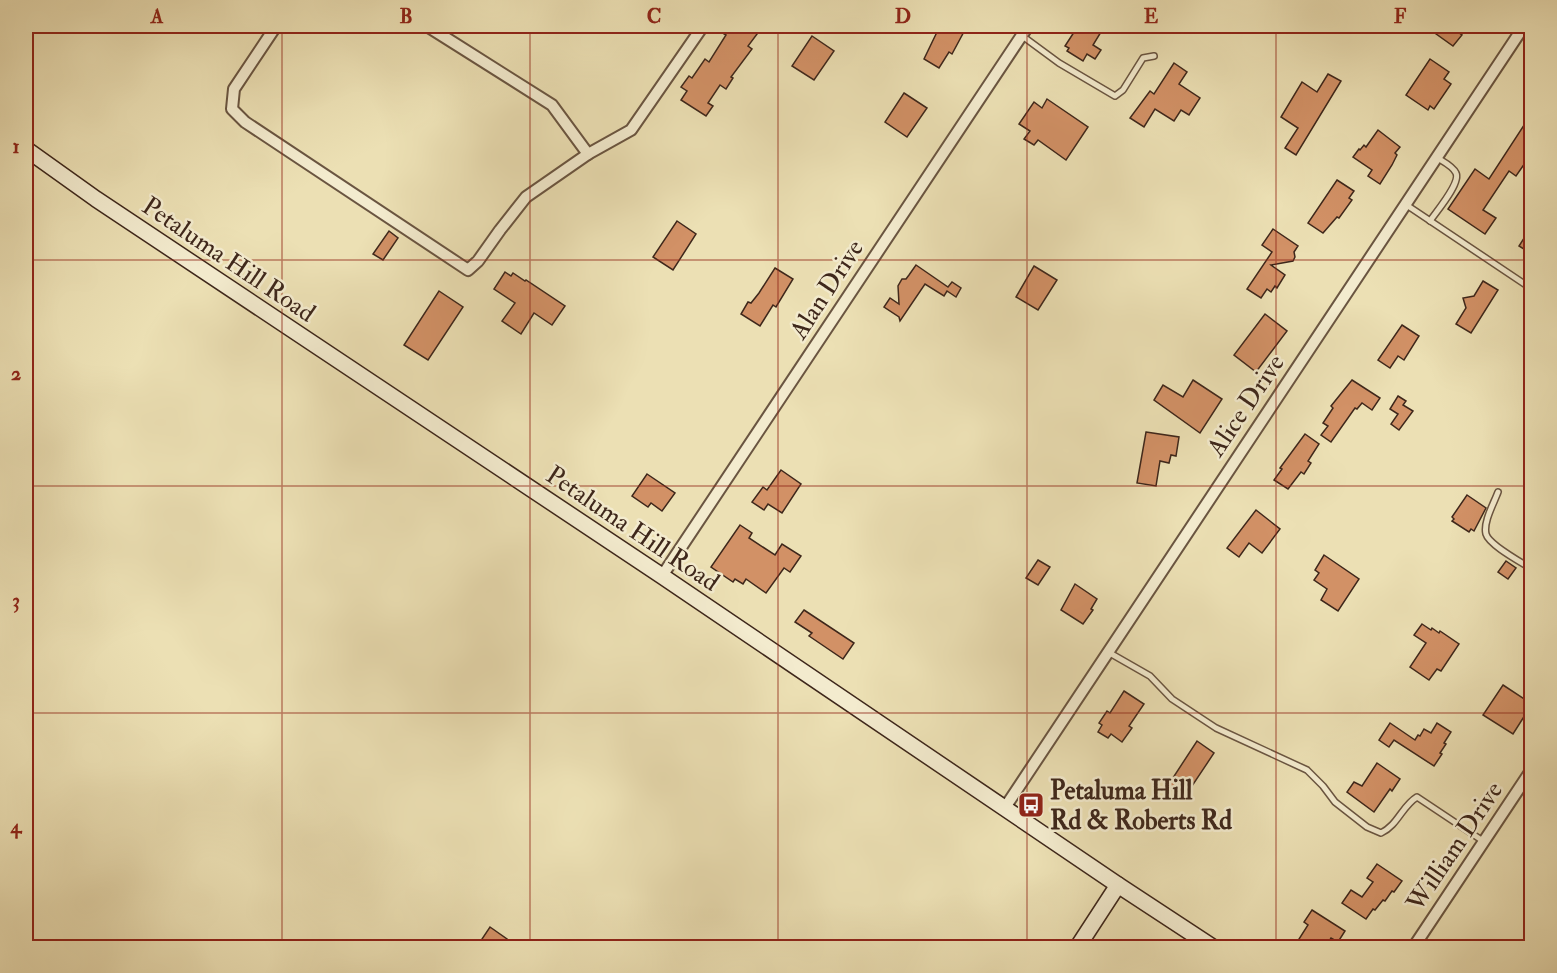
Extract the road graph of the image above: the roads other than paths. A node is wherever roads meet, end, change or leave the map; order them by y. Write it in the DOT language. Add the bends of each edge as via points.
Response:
graph roads {
  1 [pos="276,26"];
  2 [pos="427,26"];
  3 [pos="702,26"];
  4 [pos="1028,26"];
  5 [pos="1524,26"];
  6 [pos="1021,36"];
  7 [pos="1154,56"];
  8 [pos="26,149"];
  9 [pos="588,154"];
  10 [pos="1436,157"];
  11 [pos="1405,204"];
  12 [pos="1430,221"];
  13 [pos="1532,289"];
  14 [pos="1498,492"];
  15 [pos="1532,569"];
  16 [pos="662,576"];
  17 [pos="1108,652"];
  18 [pos="1532,769"];
  19 [pos="1004,809"];
  20 [pos="1483,841"];
  21 [pos="1118,885"];
  22 [pos="1077,948"];
  23 [pos="1214,948"];
  24 [pos="1413,948"];
  1 -- 9 [label="street" via="234,89 232,110 468,270 526,197"];
  2 -- 9 [label="street" via="552,105"];
  3 -- 9 [label="street" via="631,130"];
  4 -- 6 [label="street, Alan Drive"];
  5 -- 10 [label="street, Alice Drive"];
  6 -- 7 [label="lane" via="1115,96 1143,58"];
  6 -- 16 [label="street, Alan Drive"];
  8 -- 16 [label="main road, Petaluma Hill Road"];
  10 -- 11 [label="street, Alice Drive"];
  10 -- 12 [label="lane" via="1451,167 1457,178"];
  11 -- 12 [label="lane"];
  11 -- 17 [label="street, Alice Drive"];
  12 -- 13 [label="lane"];
  14 -- 15 [label="lane" via="1486,533 1490,541"];
  16 -- 19 [label="main road, Petaluma Hill Road"];
  17 -- 19 [label="street, Alice Drive"];
  17 -- 20 [label="lane" via="1150,676 1172,699 1216,728 1307,770 1335,802 1367,827 1382,833 1390,829 1408,802 1417,797"];
  18 -- 20 [label="street, William Drive"];
  19 -- 21 [label="main road, Petaluma Hill Road"];
  20 -- 24 [label="street, William Drive"];
  21 -- 22 [label="main road"];
  21 -- 23 [label="main road, Petaluma Hill Road"];
}
